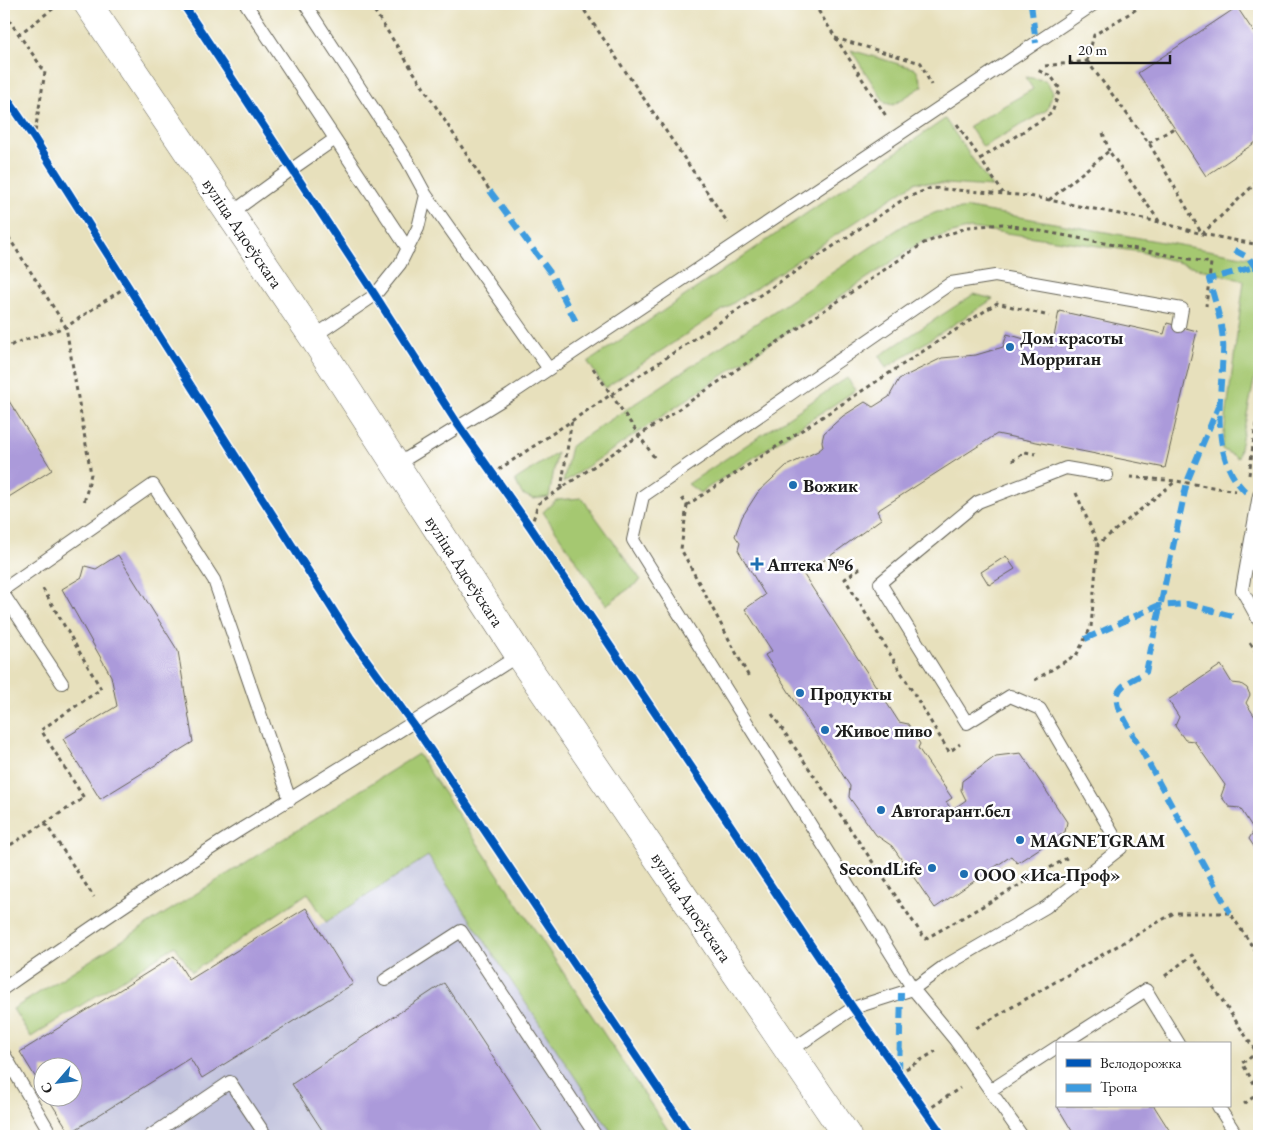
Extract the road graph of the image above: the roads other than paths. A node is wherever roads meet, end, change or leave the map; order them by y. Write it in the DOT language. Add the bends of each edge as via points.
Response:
graph roads {
  1 [pos="88,4"];
  2 [pos="246,4"];
  3 [pos="305,4"];
  4 [pos="1094,4"];
  5 [pos="335,139"];
  6 [pos="426,195"];
  7 [pos="230,214"];
  8 [pos="408,249"];
  9 [pos="1179,326"];
  10 [pos="313,337"];
  11 [pos="549,369"];
  12 [pos="396,465"];
  13 [pos="1107,476"];
  14 [pos="1259,495"];
  15 [pos="1256,527"];
  16 [pos="4,589"];
  17 [pos="4,594"];
  18 [pos="1259,621"];
  19 [pos="520,655"];
  20 [pos="62,683"];
  21 [pos="290,800"];
  22 [pos="385,980"];
  23 [pos="4,988"];
  24 [pos="912,989"];
  25 [pos="1065,1042"];
  26 [pos="1178,1042"];
  27 [pos="1056,1048"];
  28 [pos="790,1051"];
  29 [pos="4,1054"];
  30 [pos="991,1090"];
  31 [pos="1219,1108"];
  32 [pos="52,1136"];
  33 [pos="150,1136"];
  34 [pos="266,1136"];
  35 [pos="596,1136"];
  36 [pos="847,1136"];
  37 [pos="1022,1136"];
  38 [pos="1237,1136"];
  1 -- 7 [label="main road, вуліца Адоеўскага"];
  2 -- 5 [label="lane"];
  3 -- 6 [label="lane"];
  4 -- 11 [label="lane"];
  5 -- 7 [label="lane"];
  5 -- 8 [label="lane"];
  6 -- 8 [label="lane" via="418,228"];
  6 -- 11 [label="lane"];
  7 -- 10 [label="main road, вуліца Адоеўскага"];
  8 -- 10 [label="lane" via="375,295"];
  9 -- 24 [label="lane" via="1182,309 995,276 951,283 643,496 633,540"];
  10 -- 12 [label="main road, вуліца Адоеўскага"];
  11 -- 12 [label="lane"];
  12 -- 19 [label="main road, вуліца Адоеўскага"];
  13 -- 24 [label="lane" via="1066,468 978,502 880,582 967,723 1010,696 1040,709 1121,848 1046,907 943,967"];
  14 -- 15 [label="lane"];
  15 -- 18 [label="lane" via="1242,590"];
  16 -- 21 [label="lane" via="153,485 214,580"];
  17 -- 20 [label="lane"];
  19 -- 21 [label="lane"];
  19 -- 28 [label="main road, вуліца Адоеўскага"];
  21 -- 23 [label="lane" via="107,916"];
  22 -- 35 [label="lane" via="461,931"];
  24 -- 28 [label="lane" via="853,1008"];
  24 -- 30 [label="lane" via="956,1040"];
  25 -- 26 [label="lane" via="1146,990"];
  27 -- 30 [label="lane"];
  28 -- 36 [label="main road, вуліца Адоеўскага"];
  29 -- 32 [label="lane"];
  30 -- 37 [label="lane"];
  31 -- 38 [label="lane"];
  33 -- 34 [label="lane" via="230,1082"];
}
